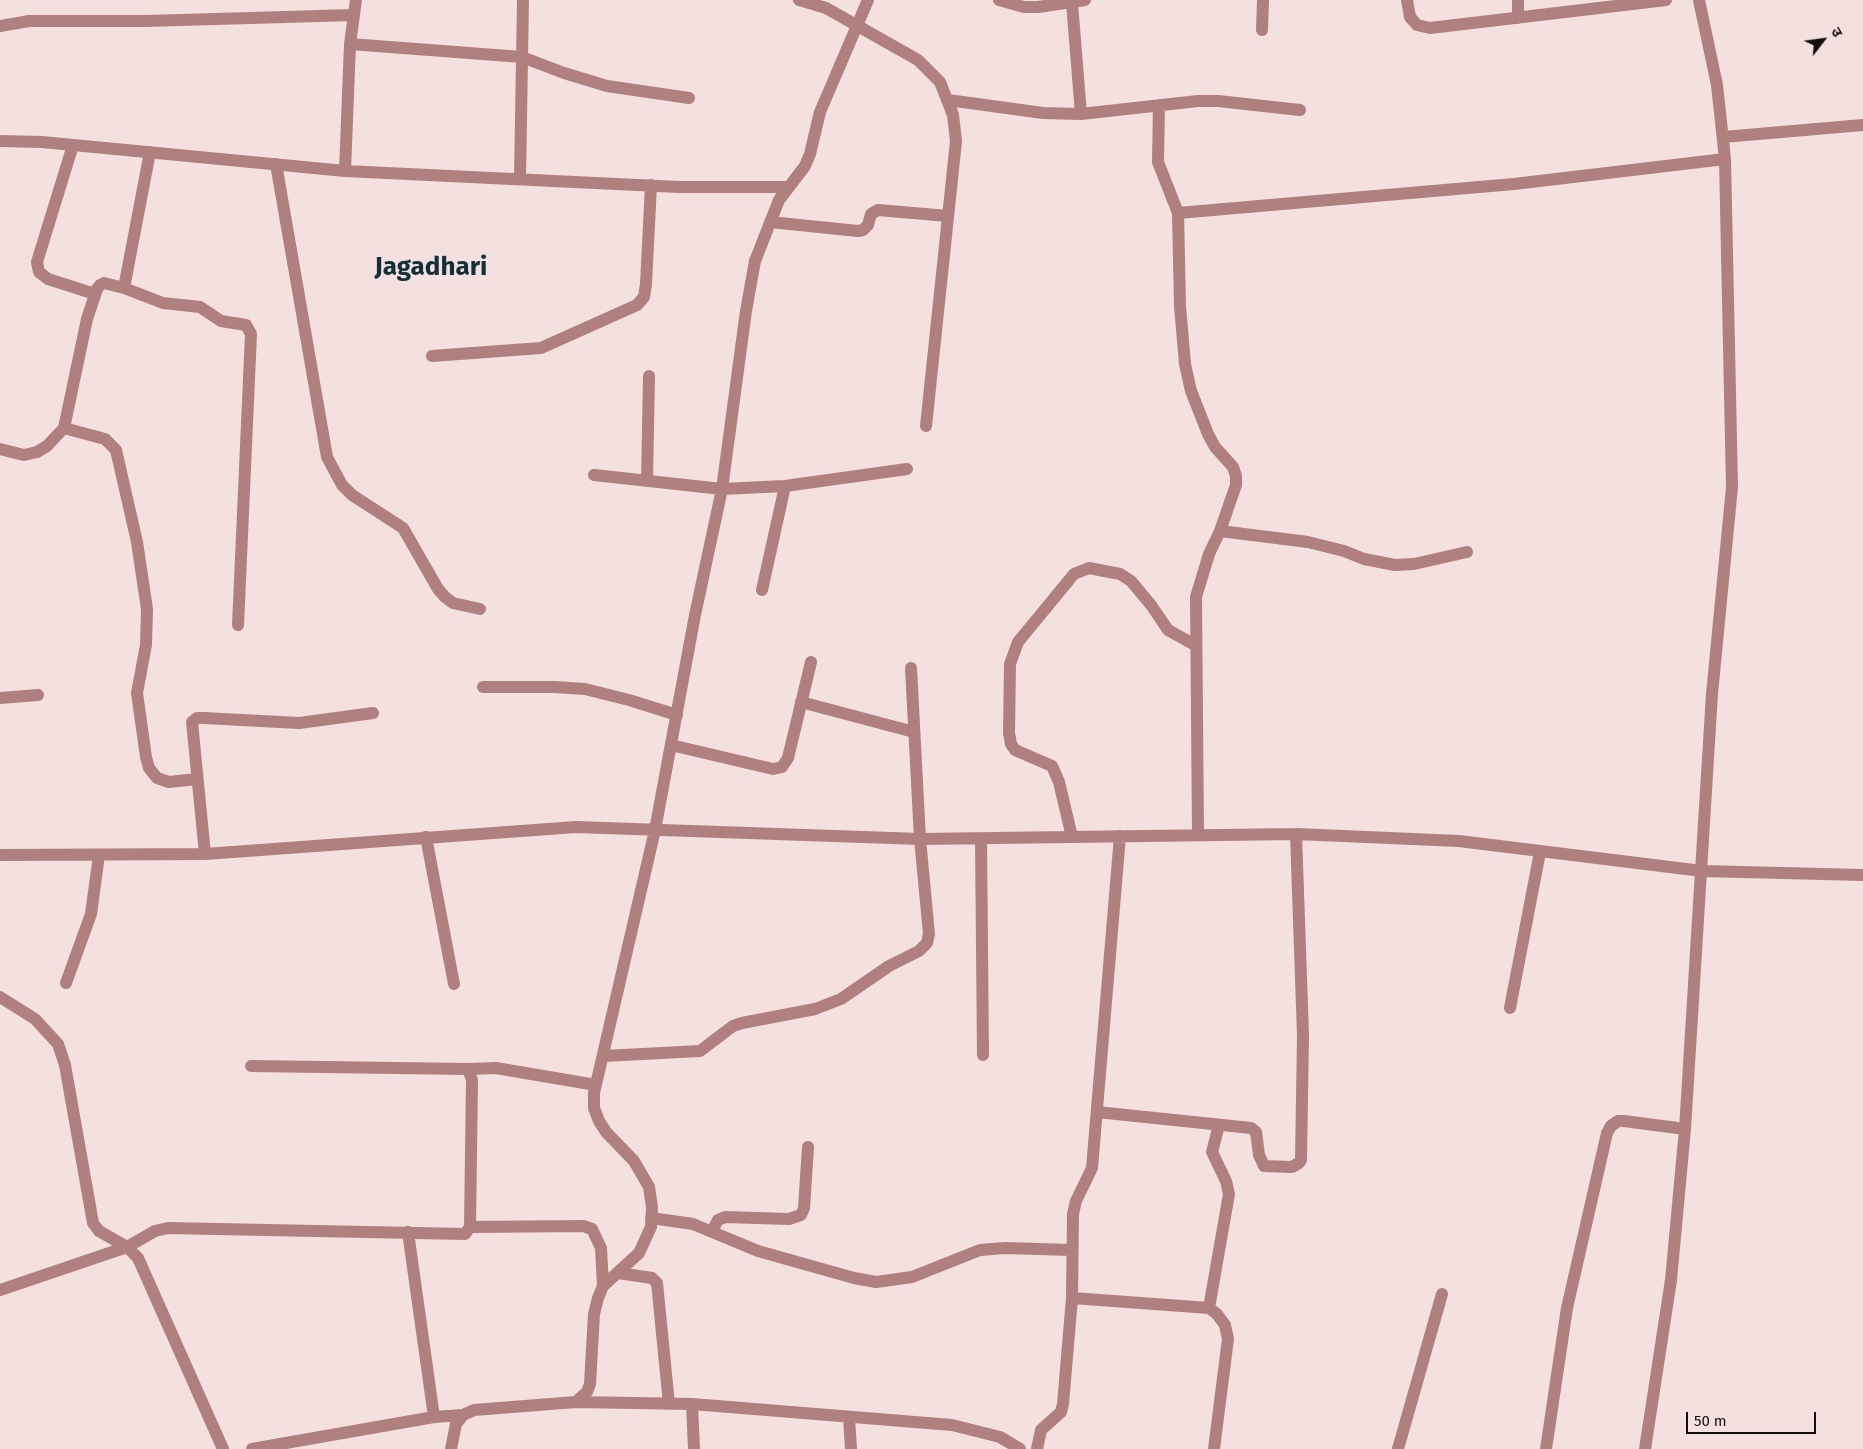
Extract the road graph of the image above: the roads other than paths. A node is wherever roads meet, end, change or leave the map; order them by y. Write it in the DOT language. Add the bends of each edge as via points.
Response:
graph roads {
  1 [pos="356,0"];
  2 [pos="523,0"];
  3 [pos="799,0"];
  4 [pos="868,0"];
  5 [pos="999,0"];
  6 [pos="1263,0"];
  7 [pos="1407,0"];
  8 [pos="1518,0"];
  9 [pos="1666,0"];
  10 [pos="1699,0"];
  11 [pos="1078,1"];
  12 [pos="354,15"];
  13 [pos="1518,18"];
  14 [pos="857,25"];
  15 [pos="0,26"];
  16 [pos="1262,30"];
  17 [pos="350,44"];
  18 [pos="522,57"];
  19 [pos="689,98"];
  20 [pos="948,100"];
  21 [pos="1159,105"];
  22 [pos="1300,110"];
  23 [pos="1081,114"];
  24 [pos="1863,125"];
  25 [pos="1723,137"];
  26 [pos="0,140"];
  27 [pos="73,145"];
  28 [pos="150,152"];
  29 [pos="1725,158"];
  30 [pos="276,164"];
  31 [pos="346,171"];
  32 [pos="520,178"];
  33 [pos="651,185"];
  34 [pos="787,187"];
  35 [pos="1178,214"];
  36 [pos="948,216"];
  37 [pos="770,222"];
  38 [pos="124,288"];
  39 [pos="95,294"];
  40 [pos="432,356"];
  41 [pos="649,376"];
  42 [pos="926,426"];
  43 [pos="64,428"];
  44 [pos="0,449"];
  45 [pos="907,469"];
  46 [pos="594,475"];
  47 [pos="646,481"];
  48 [pos="785,486"];
  49 [pos="722,488"];
  50 [pos="1220,531"];
  51 [pos="1467,552"];
  52 [pos="762,590"];
  53 [pos="480,609"];
  54 [pos="238,625"];
  55 [pos="1195,645"];
  56 [pos="811,662"];
  57 [pos="910,668"];
  58 [pos="482,687"];
  59 [pos="38,695"];
  60 [pos="0,698"];
  61 [pos="801,702"];
  62 [pos="373,712"];
  63 [pos="676,715"];
  64 [pos="914,732"];
  65 [pos="671,745"];
  66 [pos="197,779"];
  67 [pos="655,830"];
  68 [pos="1198,834"];
  69 [pos="1296,834"];
  70 [pos="1120,836"];
  71 [pos="426,837"];
  72 [pos="1072,837"];
  73 [pos="920,839"];
  74 [pos="981,839"];
  75 [pos="1540,852"];
  76 [pos="205,854"];
  77 [pos="0,855"];
  78 [pos="99,855"];
  79 [pos="1702,871"];
  80 [pos="1863,875"];
  81 [pos="66,983"];
  82 [pos="454,984"];
  83 [pos="0,998"];
  84 [pos="1510,1008"];
  85 [pos="983,1055"];
  86 [pos="604,1056"];
  87 [pos="251,1066"];
  88 [pos="468,1068"];
  89 [pos="596,1085"];
  90 [pos="1097,1112"];
  91 [pos="1219,1125"];
  92 [pos="1685,1129"];
  93 [pos="808,1147"];
  94 [pos="652,1218"];
  95 [pos="470,1227"];
  96 [pos="712,1231"];
  97 [pos="408,1232"];
  98 [pos="127,1247"];
  99 [pos="1071,1250"];
  100 [pos="618,1273"];
  101 [pos="604,1286"];
  102 [pos="0,1290"];
  103 [pos="1442,1294"];
  104 [pos="1072,1298"];
  105 [pos="1209,1308"];
  106 [pos="576,1402"];
  107 [pos="668,1404"];
  108 [pos="692,1404"];
  109 [pos="463,1414"];
  110 [pos="434,1417"];
  111 [pos="849,1418"];
  112 [pos="223,1449"];
  113 [pos="252,1449"];
  114 [pos="452,1449"];
  115 [pos="694,1449"];
  116 [pos="851,1449"];
  117 [pos="1020,1449"];
  118 [pos="1037,1449"];
  119 [pos="1214,1449"];
  120 [pos="1398,1449"];
  121 [pos="1546,1449"];
  122 [pos="1645,1449"];
  1 -- 12 [label="street"];
  2 -- 18 [label="street"];
  3 -- 14 [label="street" via="826,8"];
  4 -- 14 [label="street"];
  5 -- 11 [label="street" via="1038,7"];
  6 -- 16 [label="street"];
  7 -- 13 [label="street" via="1410,17 1417,25 1430,28"];
  8 -- 13 [label="street"];
  9 -- 13 [label="street"];
  10 -- 25 [label="street" via="1717,85"];
  11 -- 23 [label="street"];
  12 -- 15 [label="street" via="29,21"];
  12 -- 17 [label="street"];
  14 -- 20 [label="street" via="918,60 940,82"];
  14 -- 34 [label="street" via="820,112 805,166"];
  17 -- 18 [label="street"];
  17 -- 31 [label="street"];
  18 -- 19 [label="street" via="607,86"];
  18 -- 32 [label="street"];
  20 -- 23 [label="street" via="1044,113"];
  20 -- 36 [label="street" via="956,142"];
  21 -- 22 [label="street" via="1218,101"];
  21 -- 23 [label="street"];
  21 -- 35 [label="street" via="1158,162"];
  24 -- 25 [label="street"];
  25 -- 29 [label="street"];
  26 -- 27 [label="street"];
  27 -- 28 [label="street"];
  27 -- 39 [label="street" via="38,262 39,272 48,279"];
  28 -- 30 [label="street"];
  28 -- 38 [label="street"];
  29 -- 35 [label="street" via="1514,184"];
  29 -- 79 [label="street" via="1732,487 1712,694"];
  30 -- 31 [label="street"];
  30 -- 53 [label="street" via="327,457 342,485 352,495 403,528 445,597 453,603"];
  31 -- 32 [label="street"];
  32 -- 33 [label="street"];
  33 -- 34 [label="street"];
  33 -- 40 [label="street" via="646,284 644,296 637,305 541,348"];
  34 -- 37 [label="street"];
  35 -- 50 [label="street" via="1185,364 1191,391 1208,434 1236,476 1236,485"];
  36 -- 37 [label="street" via="878,210 871,214 868,225 858,231"];
  36 -- 42 [label="street"];
  37 -- 49 [label="street" via="755,261 751,282"];
  38 -- 39 [label="street" via="104,283"];
  38 -- 54 [label="street" via="157,301 200,307 221,321 242,323 250,329"];
  39 -- 43 [label="street"];
  41 -- 47 [label="street"];
  43 -- 44 [label="street" via="58,438 36,452 24,455"];
  43 -- 66 [label="street" via="105,439 116,450 136,533 146,600 146,646 137,693 149,768 157,778 169,782"];
  45 -- 48 [label="street"];
  46 -- 47 [label="street"];
  47 -- 49 [label="street"];
  48 -- 49 [label="street"];
  48 -- 52 [label="street"];
  49 -- 63 [label="street"];
  50 -- 51 [label="street" via="1308,542 1395,565"];
  50 -- 55 [label="street" via="1196,597"];
  55 -- 68 [label="street"];
  55 -- 72 [label="street" via="1168,630 1131,581 1120,574 1090,568 1074,574 1018,642 1010,664 1011,744 1015,750 1052,766"];
  56 -- 61 [label="street"];
  57 -- 64 [label="street"];
  58 -- 63 [label="street" via="585,690"];
  59 -- 60 [label="street"];
  61 -- 64 [label="street"];
  61 -- 65 [label="street" via="788,758 782,767 773,769"];
  62 -- 66 [label="street" via="298,722 197,718 192,722 192,732"];
  63 -- 65 [label="street"];
  64 -- 73 [label="street"];
  65 -- 67 [label="street"];
  66 -- 76 [label="street"];
  67 -- 71 [label="street" via="576,827"];
  67 -- 73 [label="street"];
  67 -- 86 [label="street"];
  68 -- 69 [label="street"];
  68 -- 70 [label="street"];
  69 -- 75 [label="street" via="1459,841"];
  69 -- 91 [label="street" via="1303,1035 1301,1160 1292,1166 1264,1166 1256,1132 1251,1128"];
  70 -- 72 [label="street"];
  70 -- 90 [label="street"];
  71 -- 76 [label="street"];
  71 -- 82 [label="street"];
  72 -- 74 [label="street"];
  73 -- 74 [label="street"];
  73 -- 86 [label="street" via="929,934 927,943 919,951 888,966 830,1005 733,1026 700,1051"];
  74 -- 85 [label="street"];
  75 -- 79 [label="street"];
  75 -- 84 [label="street"];
  76 -- 78 [label="street"];
  77 -- 78 [label="street"];
  78 -- 81 [label="street" via="89,922"];
  79 -- 80 [label="street"];
  79 -- 92 [label="street"];
  83 -- 98 [label="street" via="36,1019 58,1044 65,1066 93,1222 106,1237"];
  86 -- 89 [label="street"];
  87 -- 88 [label="street"];
  88 -- 89 [label="street" via="496,1068"];
  88 -- 95 [label="street" via="472,1080"];
  89 -- 94 [label="street" via="594,1108 606,1132 642,1174 648,1187"];
  90 -- 91 [label="street"];
  90 -- 99 [label="street" via="1092,1168 1073,1214"];
  91 -- 105 [label="street" via="1212,1152 1226,1181 1228,1194"];
  92 -- 121 [label="street" via="1618,1121 1607,1133 1566,1308"];
  92 -- 122 [label="street" via="1671,1280"];
  93 -- 96 [label="street" via="801,1215 789,1219 725,1217 718,1220"];
  94 -- 96 [label="street" via="693,1224"];
  94 -- 100 [label="street" via="639,1252"];
  95 -- 97 [label="street" via="465,1234 455,1236"];
  95 -- 101 [label="street" via="583,1226 592,1229 601,1248"];
  96 -- 99 [label="street" via="758,1251 876,1282 912,1277 980,1250"];
  97 -- 98 [label="street" via="168,1228 155,1231"];
  97 -- 110 [label="street"];
  98 -- 102 [label="street"];
  98 -- 112 [label="street" via="146,1272"];
  99 -- 104 [label="street"];
  100 -- 101 [label="street"];
  100 -- 107 [label="street" via="652,1278 657,1283"];
  101 -- 106 [label="street" via="594,1314 590,1384 587,1392"];
  103 -- 120 [label="street"];
  104 -- 105 [label="street"];
  104 -- 118 [label="street" via="1063,1404 1061,1412 1041,1430"];
  105 -- 119 [label="street" via="1225,1325 1228,1339"];
  106 -- 107 [label="street"];
  106 -- 109 [label="street" via="474,1410"];
  107 -- 108 [label="street"];
  108 -- 111 [label="street"];
  108 -- 115 [label="street"];
  109 -- 110 [label="street"];
  109 -- 114 [label="street" via="456,1424"];
  110 -- 113 [label="street"];
  111 -- 116 [label="street"];
  111 -- 117 [label="street" via="952,1424 1000,1436"];
}
